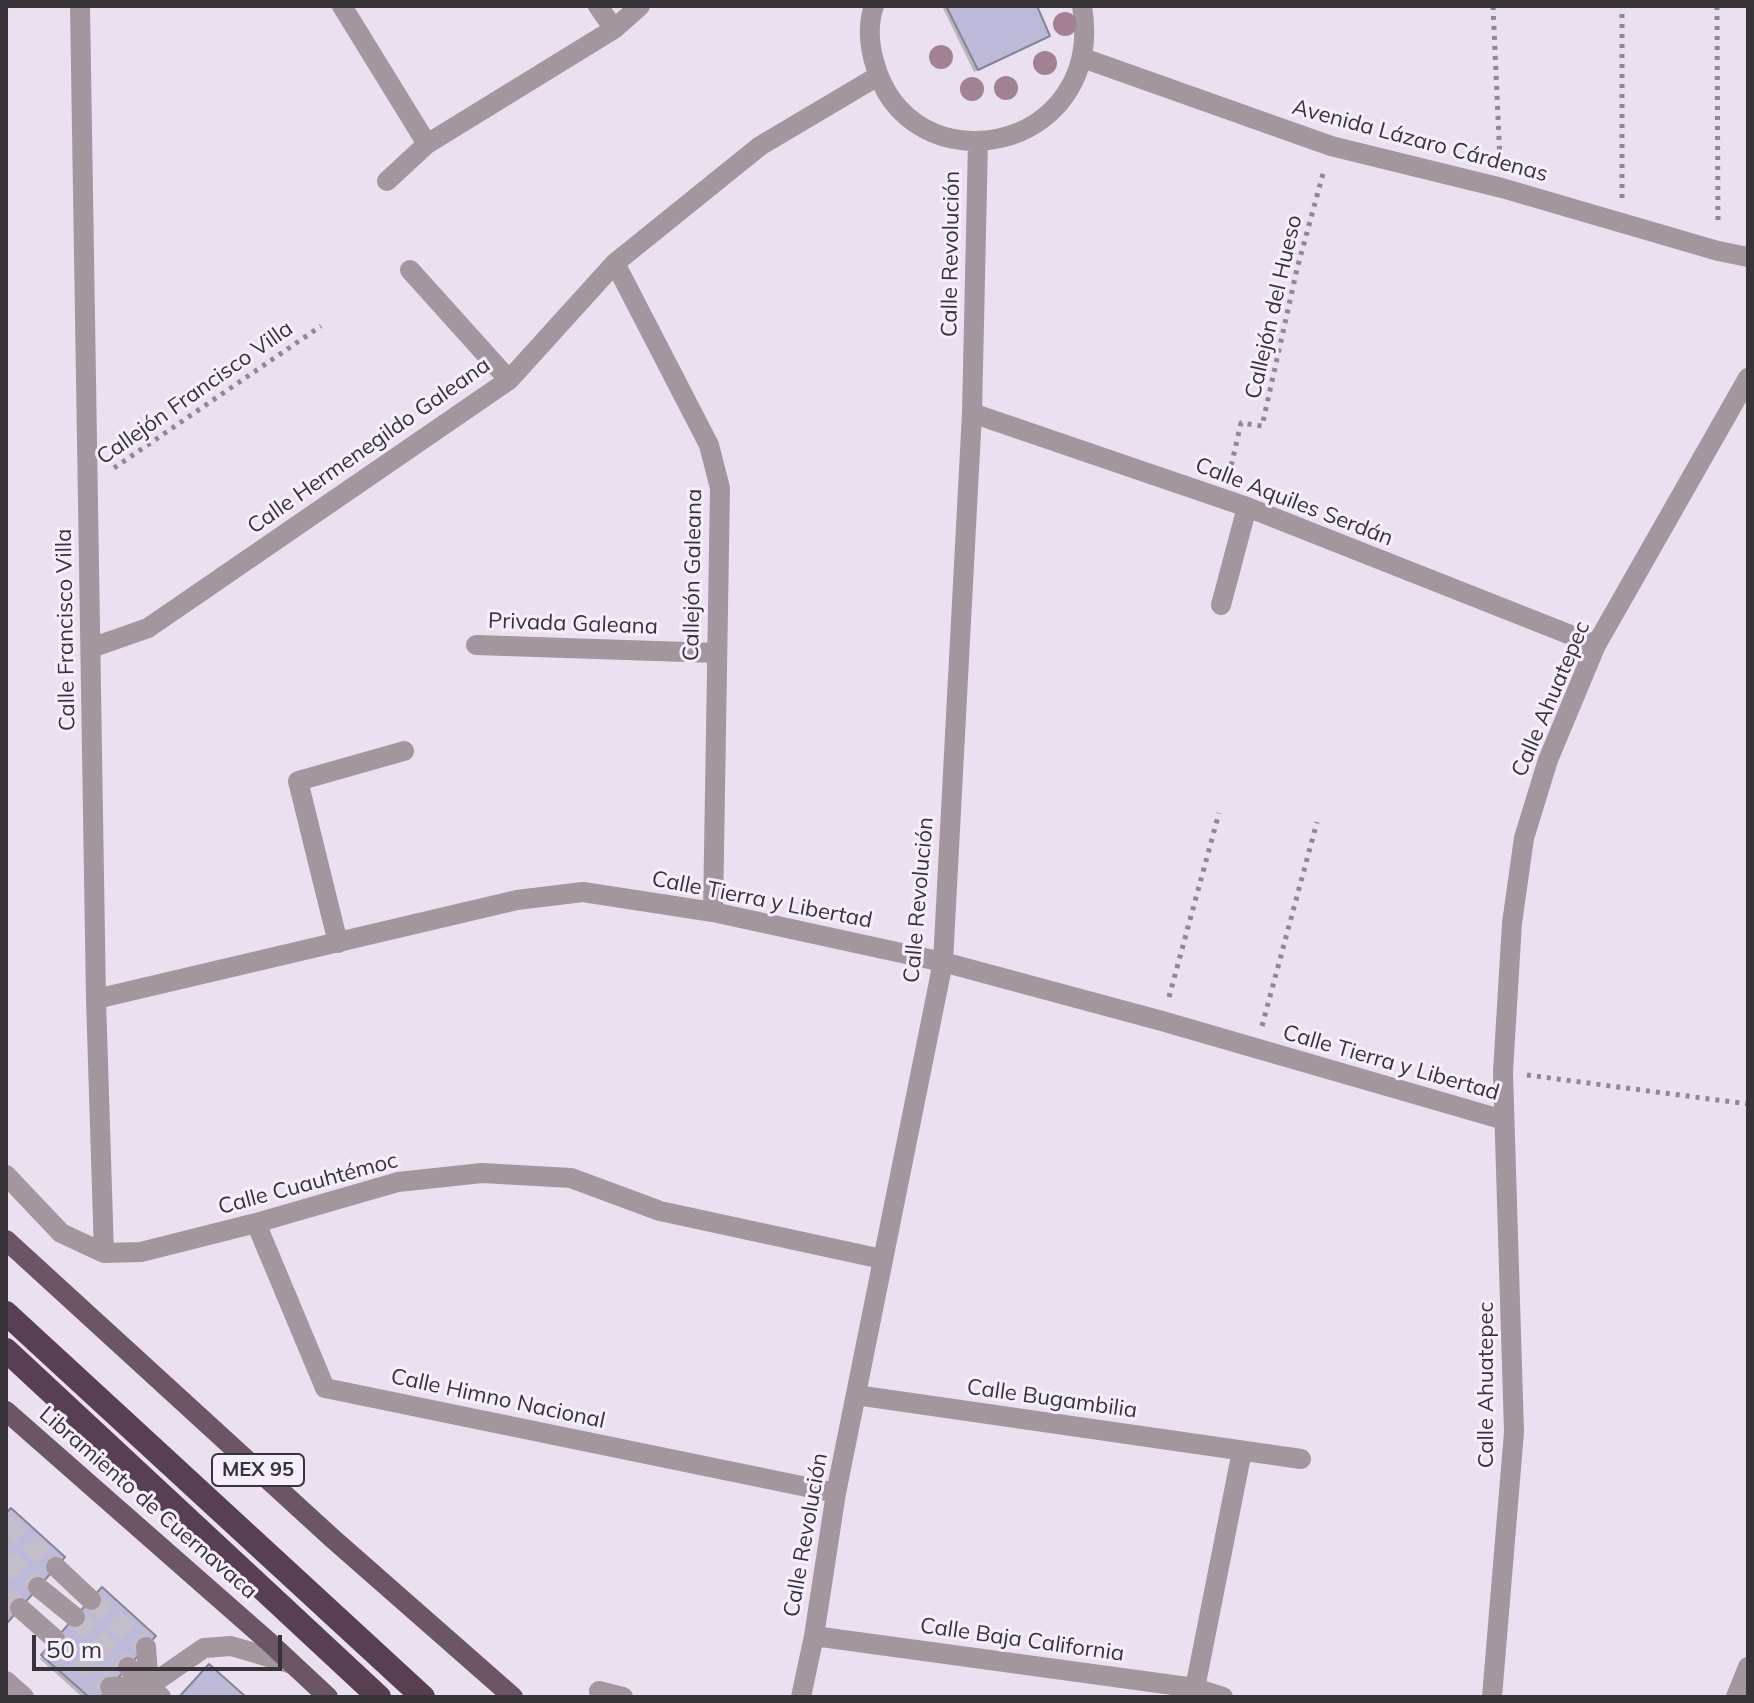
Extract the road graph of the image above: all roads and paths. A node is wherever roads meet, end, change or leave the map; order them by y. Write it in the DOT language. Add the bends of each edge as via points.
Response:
graph roads {
  1 [pos="80,6"];
  2 [pos="342,6"];
  3 [pos="598,6"];
  4 [pos="640,6"];
  5 [pos="874,6"];
  6 [pos="1082,6"];
  7 [pos="1493,6"];
  8 [pos="1622,6"];
  9 [pos="1717,6"];
  10 [pos="614,29"];
  11 [pos="1083,58"];
  12 [pos="878,76"];
  13 [pos="978,142"];
  14 [pos="427,144"];
  15 [pos="1331,146"];
  16 [pos="387,181"];
  17 [pos="1502,188"];
  18 [pos="1622,223"];
  19 [pos="1718,251"];
  20 [pos="1748,257"];
  21 [pos="615,263"];
  22 [pos="410,270"];
  23 [pos="321,326"];
  24 [pos="1748,378"];
  25 [pos="509,380"];
  26 [pos="972,413"];
  27 [pos="87,486"];
  28 [pos="1223,499"];
  29 [pos="1247,507"];
  30 [pos="1221,605"];
  31 [pos="476,645"];
  32 [pos="1596,645"];
  33 [pos="91,648"];
  34 [pos="716,653"];
  35 [pos="404,751"];
  36 [pos="1219,813"];
  37 [pos="1317,822"];
  38 [pos="713,912"];
  39 [pos="338,943"];
  40 [pos="943,962"];
  41 [pos="96,999"];
  42 [pos="1162,1021"];
  43 [pos="1256,1050"];
  44 [pos="1503,1072"];
  45 [pos="1748,1104"];
  46 [pos="1504,1120"];
  47 [pos="6,1175"];
  48 [pos="256,1223"];
  49 [pos="6,1240"];
  50 [pos="104,1253"];
  51 [pos="882,1259"];
  52 [pos="6,1313"];
  53 [pos="6,1350"];
  54 [pos="856,1395"];
  55 [pos="6,1411"];
  56 [pos="1242,1451"];
  57 [pos="1301,1459"];
  58 [pos="836,1493"];
  59 [pos="56,1567"];
  60 [pos="38,1587"];
  61 [pos="91,1600"];
  62 [pos="20,1608"];
  63 [pos="75,1617"];
  64 [pos="814,1636"];
  65 [pos="55,1639"];
  66 [pos="146,1647"];
  67 [pos="292,1664"];
  68 [pos="128,1667"];
  69 [pos="1748,1667"];
  70 [pos="6,1681"];
  71 [pos="110,1687"];
  72 [pos="1195,1688"];
  73 [pos="599,1691"];
  74 [pos="150,1693"];
  75 [pos="24,1697"];
  76 [pos="328,1697"];
  77 [pos="379,1697"];
  78 [pos="423,1697"];
  79 [pos="513,1697"];
  80 [pos="623,1697"];
  81 [pos="801,1697"];
  82 [pos="1223,1697"];
  83 [pos="1492,1697"];
  84 [pos="1736,1697"];
  1 -- 27 [label="street, Calle Francisco Villa"];
  2 -- 14 [label="street"];
  3 -- 10 [label="street"];
  4 -- 10 [label="street"];
  5 -- 12 [label="street" via="870,45"];
  6 -- 11 [label="street"];
  7 -- 17 [label="path"];
  8 -- 18 [label="path"];
  9 -- 19 [label="path"];
  10 -- 14 [label="street"];
  11 -- 13 [label="street" via="1069,92 1045,119 1013,136"];
  11 -- 15 [label="street, Avenida Lázaro Cárdenas"];
  12 -- 13 [label="street" via="890,98 929,130"];
  12 -- 21 [label="street, Calle Hermenegildo Galeana" via="760,146"];
  13 -- 26 [label="street, Calle Revolución"];
  14 -- 16 [label="street"];
  15 -- 17 [label="street, Avenida Lázaro Cárdenas"];
  15 -- 28 [label="path, Callejón del Hueso" via="1262,426 1241,423"];
  17 -- 18 [label="street, Avenida Lázaro Cárdenas"];
  18 -- 19 [label="street, Avenida Lázaro Cárdenas"];
  19 -- 20 [label="street, Avenida Lázaro Cárdenas"];
  21 -- 25 [label="street, Calle Hermenegildo Galeana"];
  21 -- 34 [label="street, Callejón Galeana" via="709,445 720,488"];
  22 -- 25 [label="street"];
  23 -- 27 [label="path, Callejón Francisco Villa"];
  24 -- 32 [label="street, Calle Ahuatepec"];
  25 -- 33 [label="street, Calle Hermenegildo Galeana" via="148,628"];
  26 -- 28 [label="street, Calle Aquiles Serdán"];
  26 -- 40 [label="street, Calle Revolución"];
  27 -- 33 [label="street, Calle Francisco Villa"];
  28 -- 29 [label="street, Calle Aquiles Serdán"];
  29 -- 30 [label="street"];
  29 -- 32 [label="street, Calle Aquiles Serdán"];
  31 -- 34 [label="street, Privada Galeana"];
  32 -- 44 [label="street, Calle Ahuatepec" via="1548,760 1524,838 1512,923"];
  33 -- 41 [label="street, Calle Francisco Villa"];
  34 -- 38 [label="street, Callejón Galeana"];
  35 -- 39 [label="street" via="298,781"];
  36 -- 42 [label="path"];
  37 -- 43 [label="path"];
  38 -- 39 [label="street, Calle Tierra y Libertad" via="583,892 517,900"];
  38 -- 40 [label="street, Calle Tierra y Libertad"];
  39 -- 41 [label="street, Calle Tierra y Libertad"];
  40 -- 42 [label="street, Calle Tierra y Libertad"];
  40 -- 51 [label="street, Calle Revolución"];
  41 -- 50 [label="street, Calle Francisco Villa"];
  42 -- 43 [label="street, Calle Tierra y Libertad"];
  43 -- 46 [label="street, Calle Tierra y Libertad"];
  44 -- 45 [label="path"];
  44 -- 46 [label="street, Calle Ahuatepec"];
  46 -- 83 [label="street, Calle Ahuatepec" via="1514,1432"];
  47 -- 50 [label="street, Calle Cuauhtémoc" via="61,1233"];
  48 -- 50 [label="street, Calle Cuauhtémoc" via="141,1252"];
  48 -- 51 [label="street, Calle Cuauhtémoc" via="398,1182 482,1173 571,1178 660,1211"];
  48 -- 58 [label="street, Calle Himno Nacional" via="325,1388"];
  49 -- 79 [label="main road, MEX 95"];
  51 -- 54 [label="street, Calle Revolución"];
  52 -- 78 [label="highway, MEX 95"];
  53 -- 77 [label="highway"];
  54 -- 56 [label="street, Calle Bugambilia"];
  54 -- 58 [label="street, Calle Revolución"];
  55 -- 67 [label="main road, Libramiento de Cuernavaca"];
  56 -- 57 [label="street, Calle Bugambilia"];
  56 -- 72 [label="street"];
  58 -- 64 [label="street, Calle Revolución"];
  59 -- 61 [label="street"];
  60 -- 63 [label="street"];
  62 -- 65 [label="street"];
  64 -- 72 [label="street, Calle Baja California"];
  64 -- 81 [label="street, Calle Revolución"];
  66 -- 74 [label="street"];
  67 -- 74 [label="street" via="231,1646 204,1648"];
  67 -- 76 [label="main road, Libramiento de Cuernavaca"];
  68 -- 74 [label="street"];
  69 -- 84 [label="street"];
  70 -- 75 [label="street"];
  71 -- 74 [label="street"];
  72 -- 82 [label="street, Calle Baja California"];
  73 -- 80 [label="street"];
}
